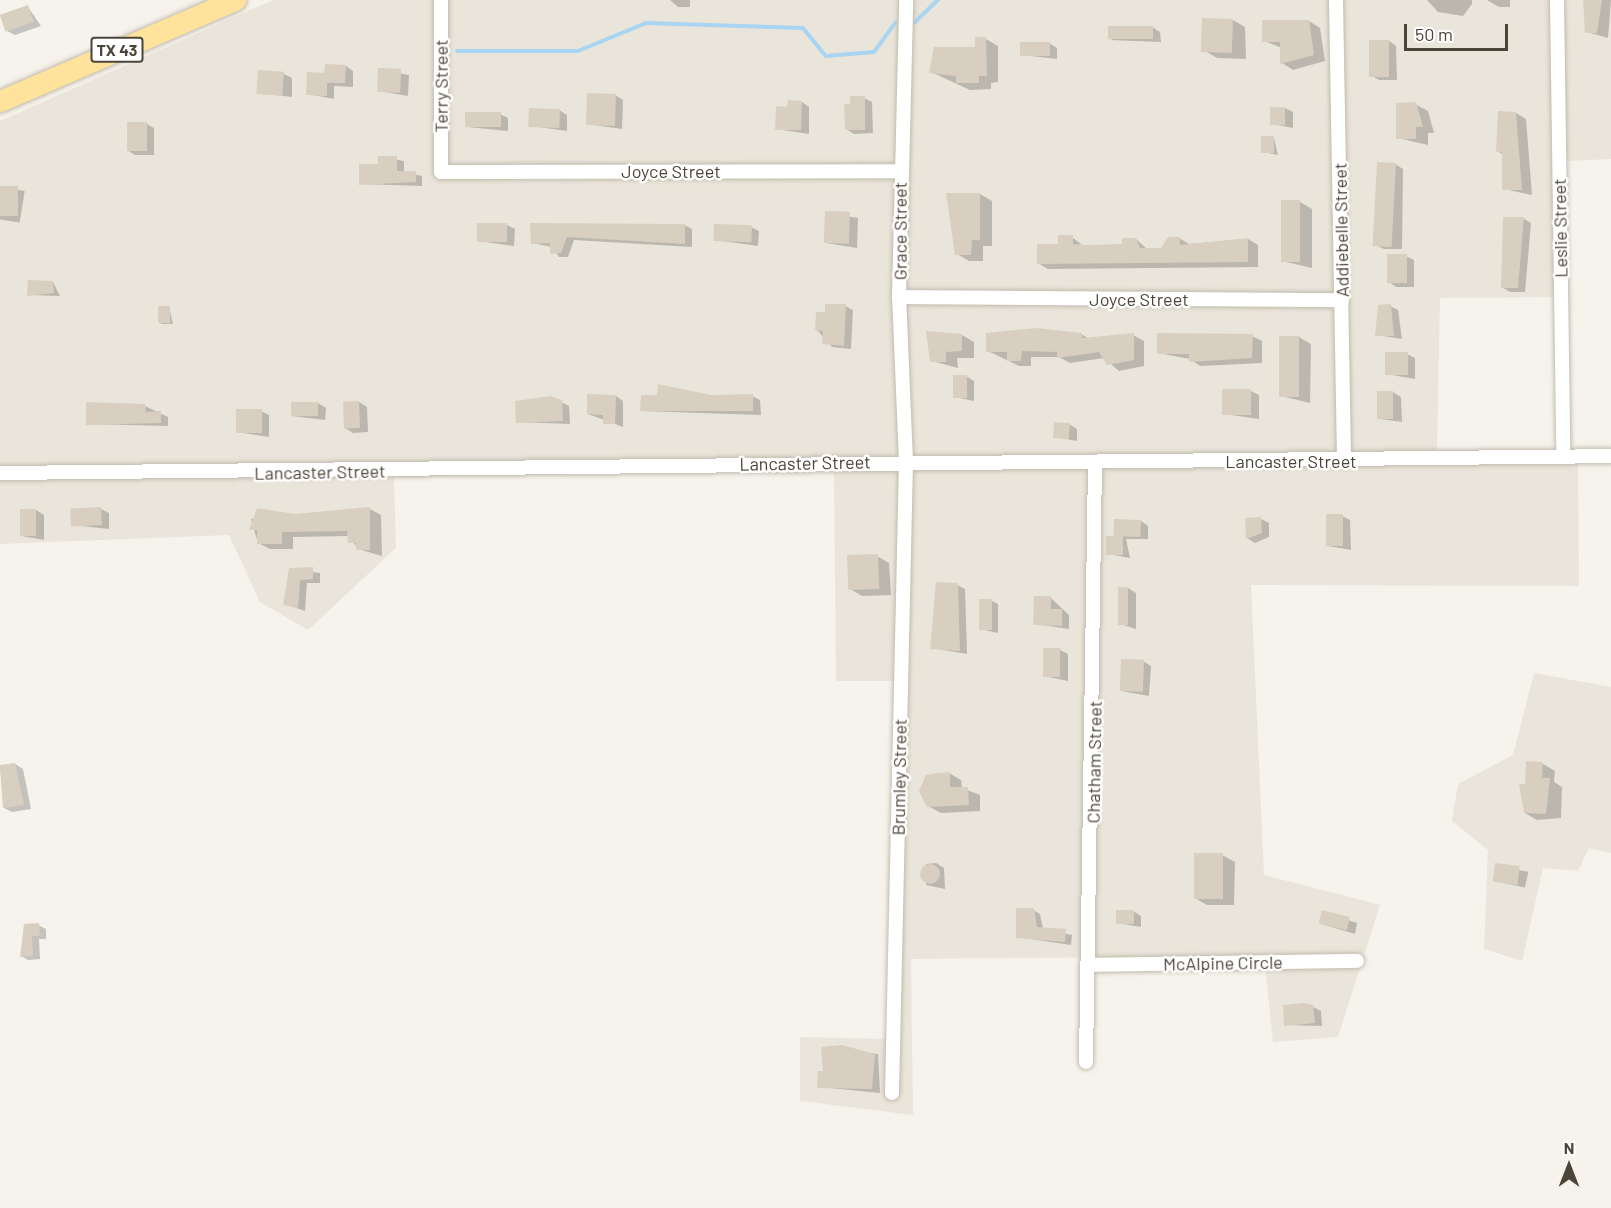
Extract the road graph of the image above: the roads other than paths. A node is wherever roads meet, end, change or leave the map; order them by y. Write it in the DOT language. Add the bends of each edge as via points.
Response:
graph roads {
  1 [pos="235,0"];
  2 [pos="441,0"];
  3 [pos="906,0"];
  4 [pos="1336,0"];
  5 [pos="1557,0"];
  6 [pos="0,100"];
  7 [pos="441,171"];
  8 [pos="900,171"];
  9 [pos="899,297"];
  10 [pos="1342,300"];
  11 [pos="1563,455"];
  12 [pos="1611,456"];
  13 [pos="1344,461"];
  14 [pos="906,462"];
  15 [pos="1095,462"];
  16 [pos="0,473"];
  17 [pos="1357,961"];
  18 [pos="1089,965"];
  19 [pos="1086,1062"];
  20 [pos="892,1093"];
  1 -- 6 [label="main road, TX 43"];
  2 -- 7 [label="street, Terry Street"];
  3 -- 8 [label="street, Grace Street"];
  4 -- 10 [label="street, Addiebelle Street"];
  5 -- 11 [label="street, Leslie Street"];
  7 -- 8 [label="street, Joyce Street"];
  8 -- 9 [label="street, Grace Street"];
  9 -- 10 [label="street, Joyce Street"];
  9 -- 14 [label="street, Grace Street"];
  10 -- 13 [label="street, Addiebelle Street"];
  11 -- 12 [label="street, Lancaster Street"];
  11 -- 13 [label="street, Lancaster Street"];
  13 -- 15 [label="street, Lancaster Street"];
  14 -- 15 [label="street, Lancaster Street"];
  14 -- 16 [label="street, Lancaster Street"];
  14 -- 20 [label="street, Brumley Street"];
  15 -- 18 [label="street, Chatham Street"];
  17 -- 18 [label="street, McAlpine Circle"];
  18 -- 19 [label="street, Chatham Street"];
}
